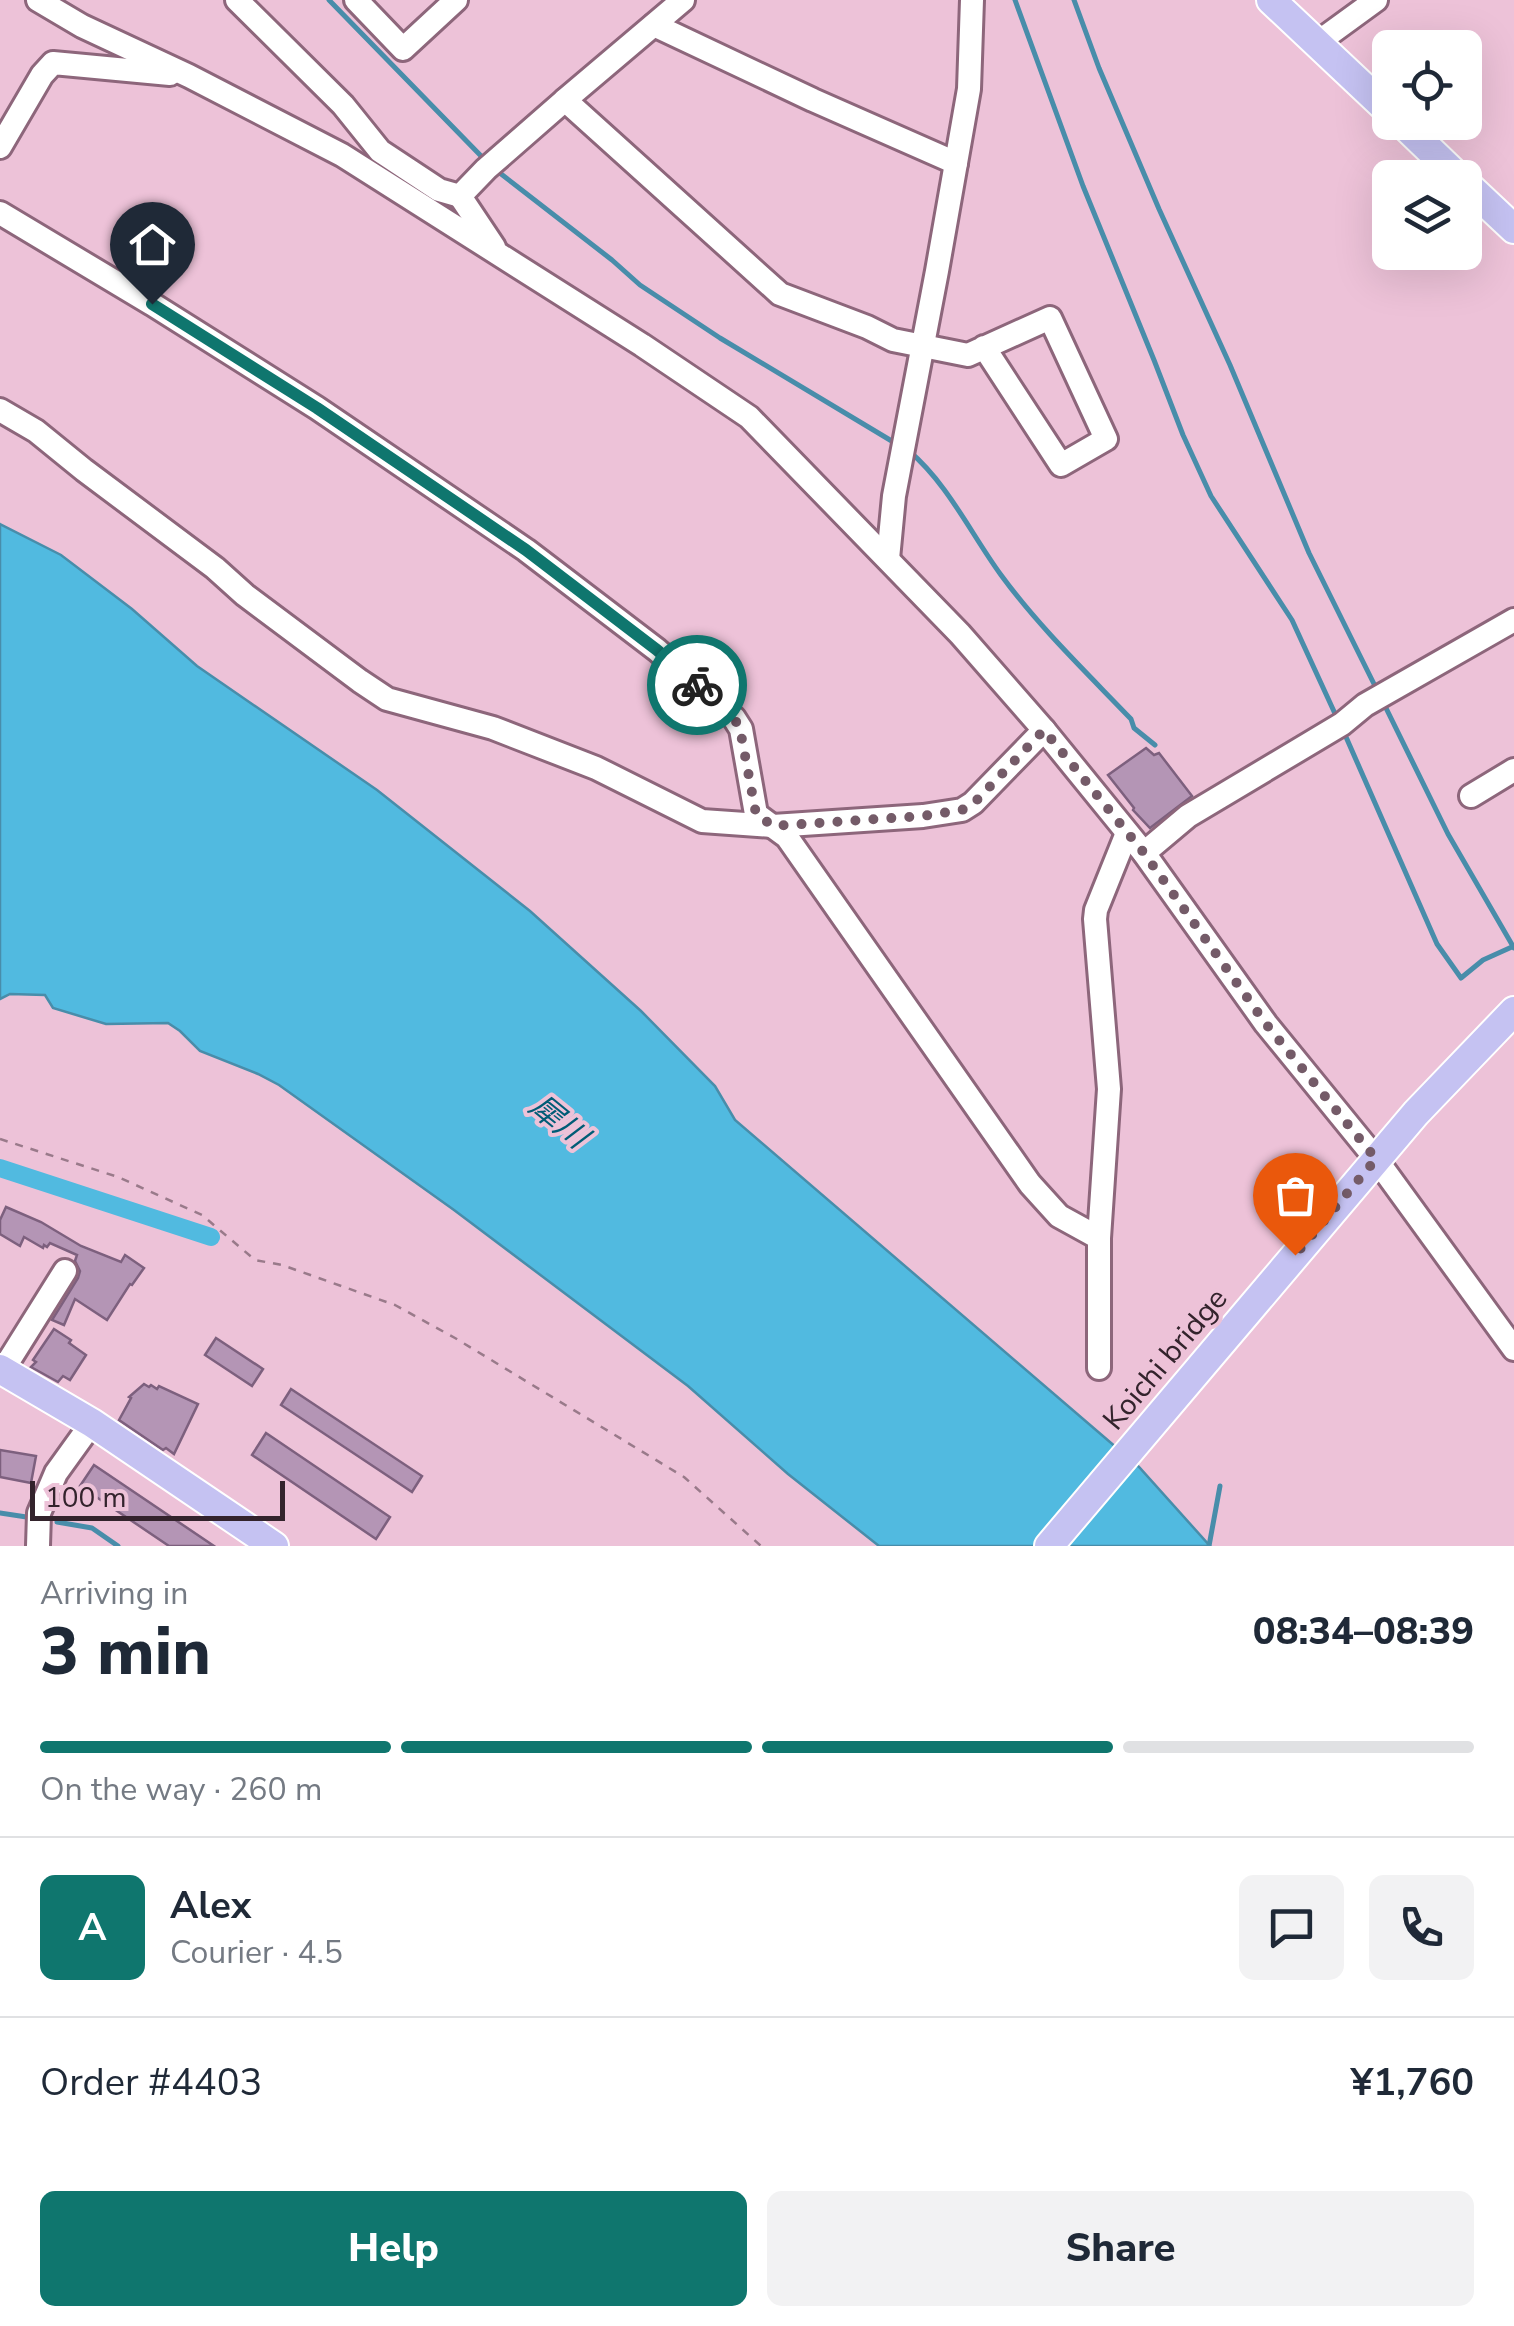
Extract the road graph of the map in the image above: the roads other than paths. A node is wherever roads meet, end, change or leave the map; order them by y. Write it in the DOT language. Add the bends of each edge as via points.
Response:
graph roads {
  1 [pos="38,0"];
  2 [pos="237,0"];
  3 [pos="356,0"];
  4 [pos="456,0"];
  5 [pos="683,0"];
  6 [pos="972,0"];
  7 [pos="1270,0"];
  8 [pos="1376,0"];
  9 [pos="654,24"];
  10 [pos="1318,43"];
  11 [pos="189,76"];
  12 [pos="1372,95"];
  13 [pos="565,100"];
  14 [pos="1421,140"];
  15 [pos="0,147"];
  16 [pos="1441,160"];
  17 [pos="956,163"];
  18 [pos="460,196"];
  19 [pos="1482,199"];
  20 [pos="0,213"];
  21 [pos="1514,229"];
  22 [pos="498,254"];
  23 [pos="923,346"];
  24 [pos="984,347"];
  25 [pos="0,410"];
  26 [pos="888,559"];
  27 [pos="1514,620"];
  28 [pos="1044,730"];
  29 [pos="1514,770"];
  30 [pos="1471,796"];
  31 [pos="773,826"];
  32 [pos="1127,833"];
  33 [pos="1144,853"];
  34 [pos="1509,1015"];
  35 [pos="1372,1164"];
  36 [pos="1099,1238"];
  37 [pos="66,1270"];
  38 [pos="1514,1349"];
  39 [pos="1099,1368"];
  40 [pos="1,1369"];
  41 [pos="92,1423"];
  42 [pos="38,1546"];
  43 [pos="274,1546"];
  44 [pos="1049,1546"];
  1 -- 11 [label="street"];
  2 -- 18 [label="street" via="380,151 439,190"];
  3 -- 4 [label="street" via="403,48"];
  5 -- 9 [label="street"];
  6 -- 17 [label="street" via="969,89"];
  7 -- 10 [label="main road"];
  8 -- 10 [label="street"];
  9 -- 13 [label="street"];
  9 -- 17 [label="street"];
  10 -- 12 [label="main road"];
  11 -- 15 [label="street" via="53,63"];
  11 -- 22 [label="street" via="342,155"];
  13 -- 18 [label="street"];
  13 -- 23 [label="street" via="780,294"];
  14 -- 16 [label="main road"];
  17 -- 23 [label="street"];
  18 -- 22 [label="street"];
  19 -- 21 [label="main road"];
  20 -- 31 [label="street" via="317,408 526,550 657,650 734,718 756,814"];
  22 -- 26 [label="street" via="749,417"];
  23 -- 24 [label="street" via="968,355"];
  23 -- 26 [label="street"];
  24 -- 24 [label="street" via="1050,318 1106,440 1061,465"];
  25 -- 31 [label="street" via="387,699 492,728 596,768 702,822"];
  26 -- 28 [label="street"];
  27 -- 33 [label="street" via="1188,816"];
  28 -- 31 [label="street" via="962,810"];
  28 -- 32 [label="street"];
  29 -- 30 [label="street"];
  31 -- 36 [label="street" via="787,836 1030,1184 1059,1216"];
  32 -- 33 [label="street"];
  32 -- 36 [label="street" via="1095,918 1108,1089"];
  33 -- 35 [label="street"];
  34 -- 35 [label="main road, Koichi bridge"];
  35 -- 38 [label="street"];
  35 -- 44 [label="main road, Koichi bridge"];
  36 -- 39 [label="street"];
  37 -- 40 [label="street"];
  40 -- 41 [label="main road"];
  41 -- 42 [label="street" via="56,1474 39,1513"];
  41 -- 43 [label="main road"];
}
